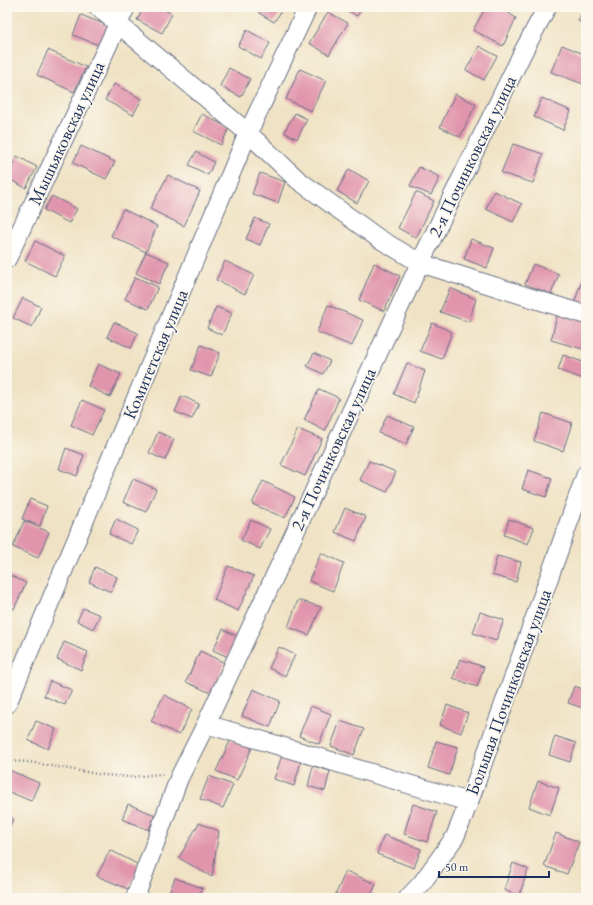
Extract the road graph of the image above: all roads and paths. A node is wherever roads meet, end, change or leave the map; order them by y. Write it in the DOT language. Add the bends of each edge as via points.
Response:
graph roads {
  1 [pos="98,7"];
  2 [pos="126,7"];
  3 [pos="308,7"];
  4 [pos="547,7"];
  5 [pos="118,24"];
  6 [pos="248,133"];
  7 [pos="7,259"];
  8 [pos="420,263"];
  9 [pos="586,315"];
  10 [pos="586,474"];
  11 [pos="7,704"];
  12 [pos="206,724"];
  13 [pos="7,761"];
  14 [pos="179,778"];
  15 [pos="469,802"];
  16 [pos="135,898"];
  17 [pos="408,898"];
  1 -- 5 [label="street"];
  2 -- 5 [label="street, Мышьяковская улица"];
  3 -- 6 [label="street, Комитетская улица"];
  4 -- 8 [label="street, 2-я Починковская улица"];
  5 -- 6 [label="street"];
  5 -- 7 [label="street, Мышьяковская улица"];
  6 -- 8 [label="street" via="298,180 378,238"];
  6 -- 11 [label="street, Комитетская улица"];
  8 -- 9 [label="street"];
  8 -- 12 [label="street, 2-я Починковская улица"];
  10 -- 15 [label="street, Большая Починковская улица"];
  12 -- 14 [label="street, 2-я Починковская улица"];
  12 -- 15 [label="street"];
  13 -- 14 [label="path" via="29,762 103,775 131,777 159,774"];
  14 -- 16 [label="street, 2-я Починковская улица"];
  15 -- 17 [label="street, Большая Починковская улица" via="455,837"];
}
